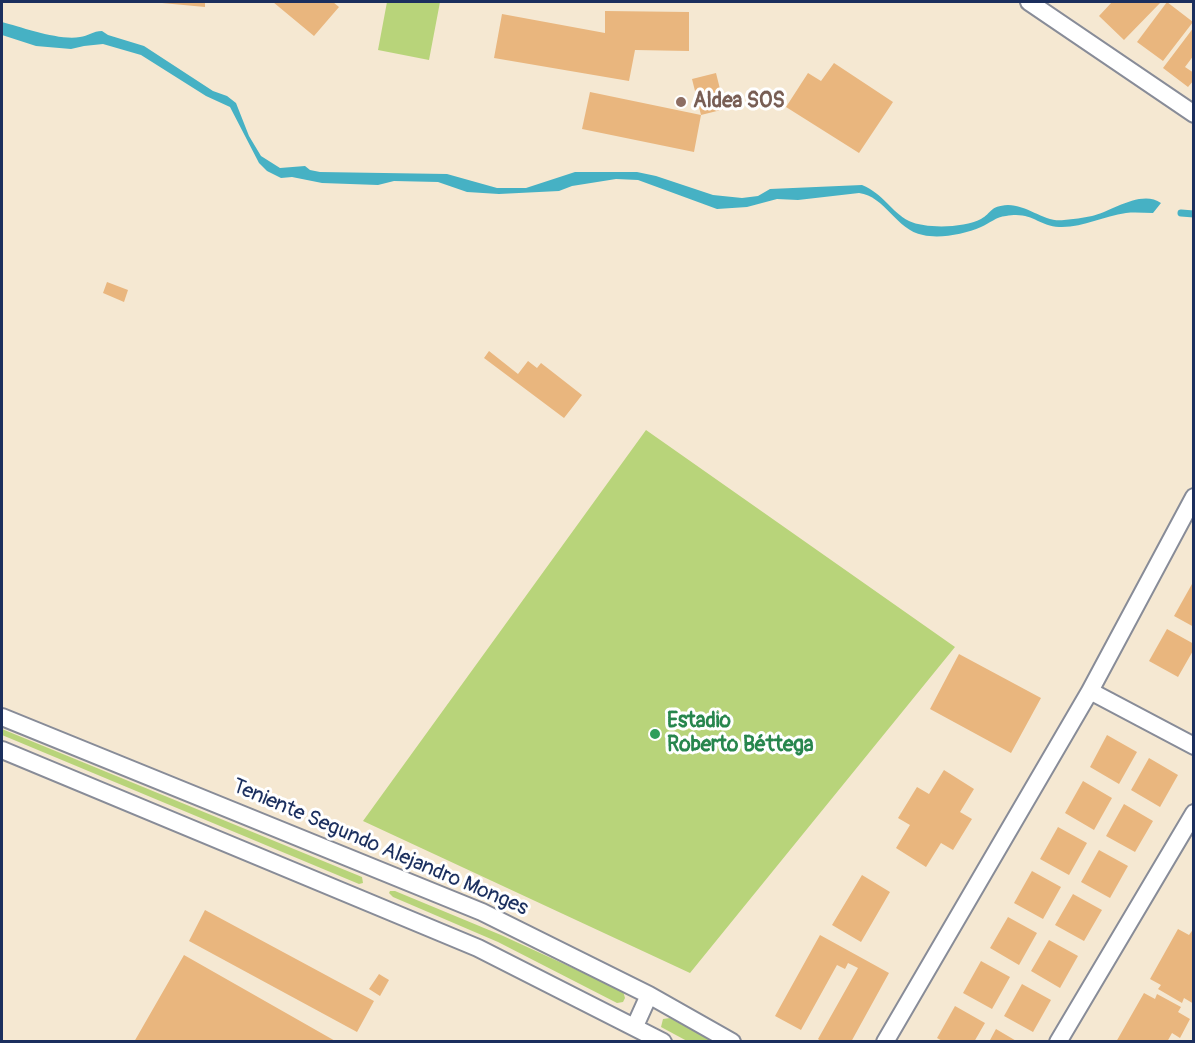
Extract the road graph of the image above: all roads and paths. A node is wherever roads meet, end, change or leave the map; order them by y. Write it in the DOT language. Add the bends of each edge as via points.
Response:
graph roads {
  1 [pos="1029,2"];
  2 [pos="1194,114"];
  3 [pos="1194,497"];
  4 [pos="1090,691"];
  5 [pos="2,717"];
  6 [pos="1194,746"];
  7 [pos="2,750"];
  8 [pos="1194,813"];
  9 [pos="649,995"];
  10 [pos="635,1026"];
  11 [pos="663,1041"];
  12 [pos="732,1041"];
  13 [pos="885,1041"];
  14 [pos="1058,1041"];
  1 -- 2 [label="street"];
  3 -- 4 [label="street"];
  4 -- 6 [label="street"];
  4 -- 13 [label="street"];
  5 -- 9 [label="street, Teniente Segundo Alejandro Monges" via="482,912"];
  7 -- 10 [label="street" via="478,948"];
  8 -- 14 [label="street"];
  9 -- 10 [label="street"];
  9 -- 12 [label="street, Teniente Segundo Alejandro Monges"];
  10 -- 11 [label="street"];
}
